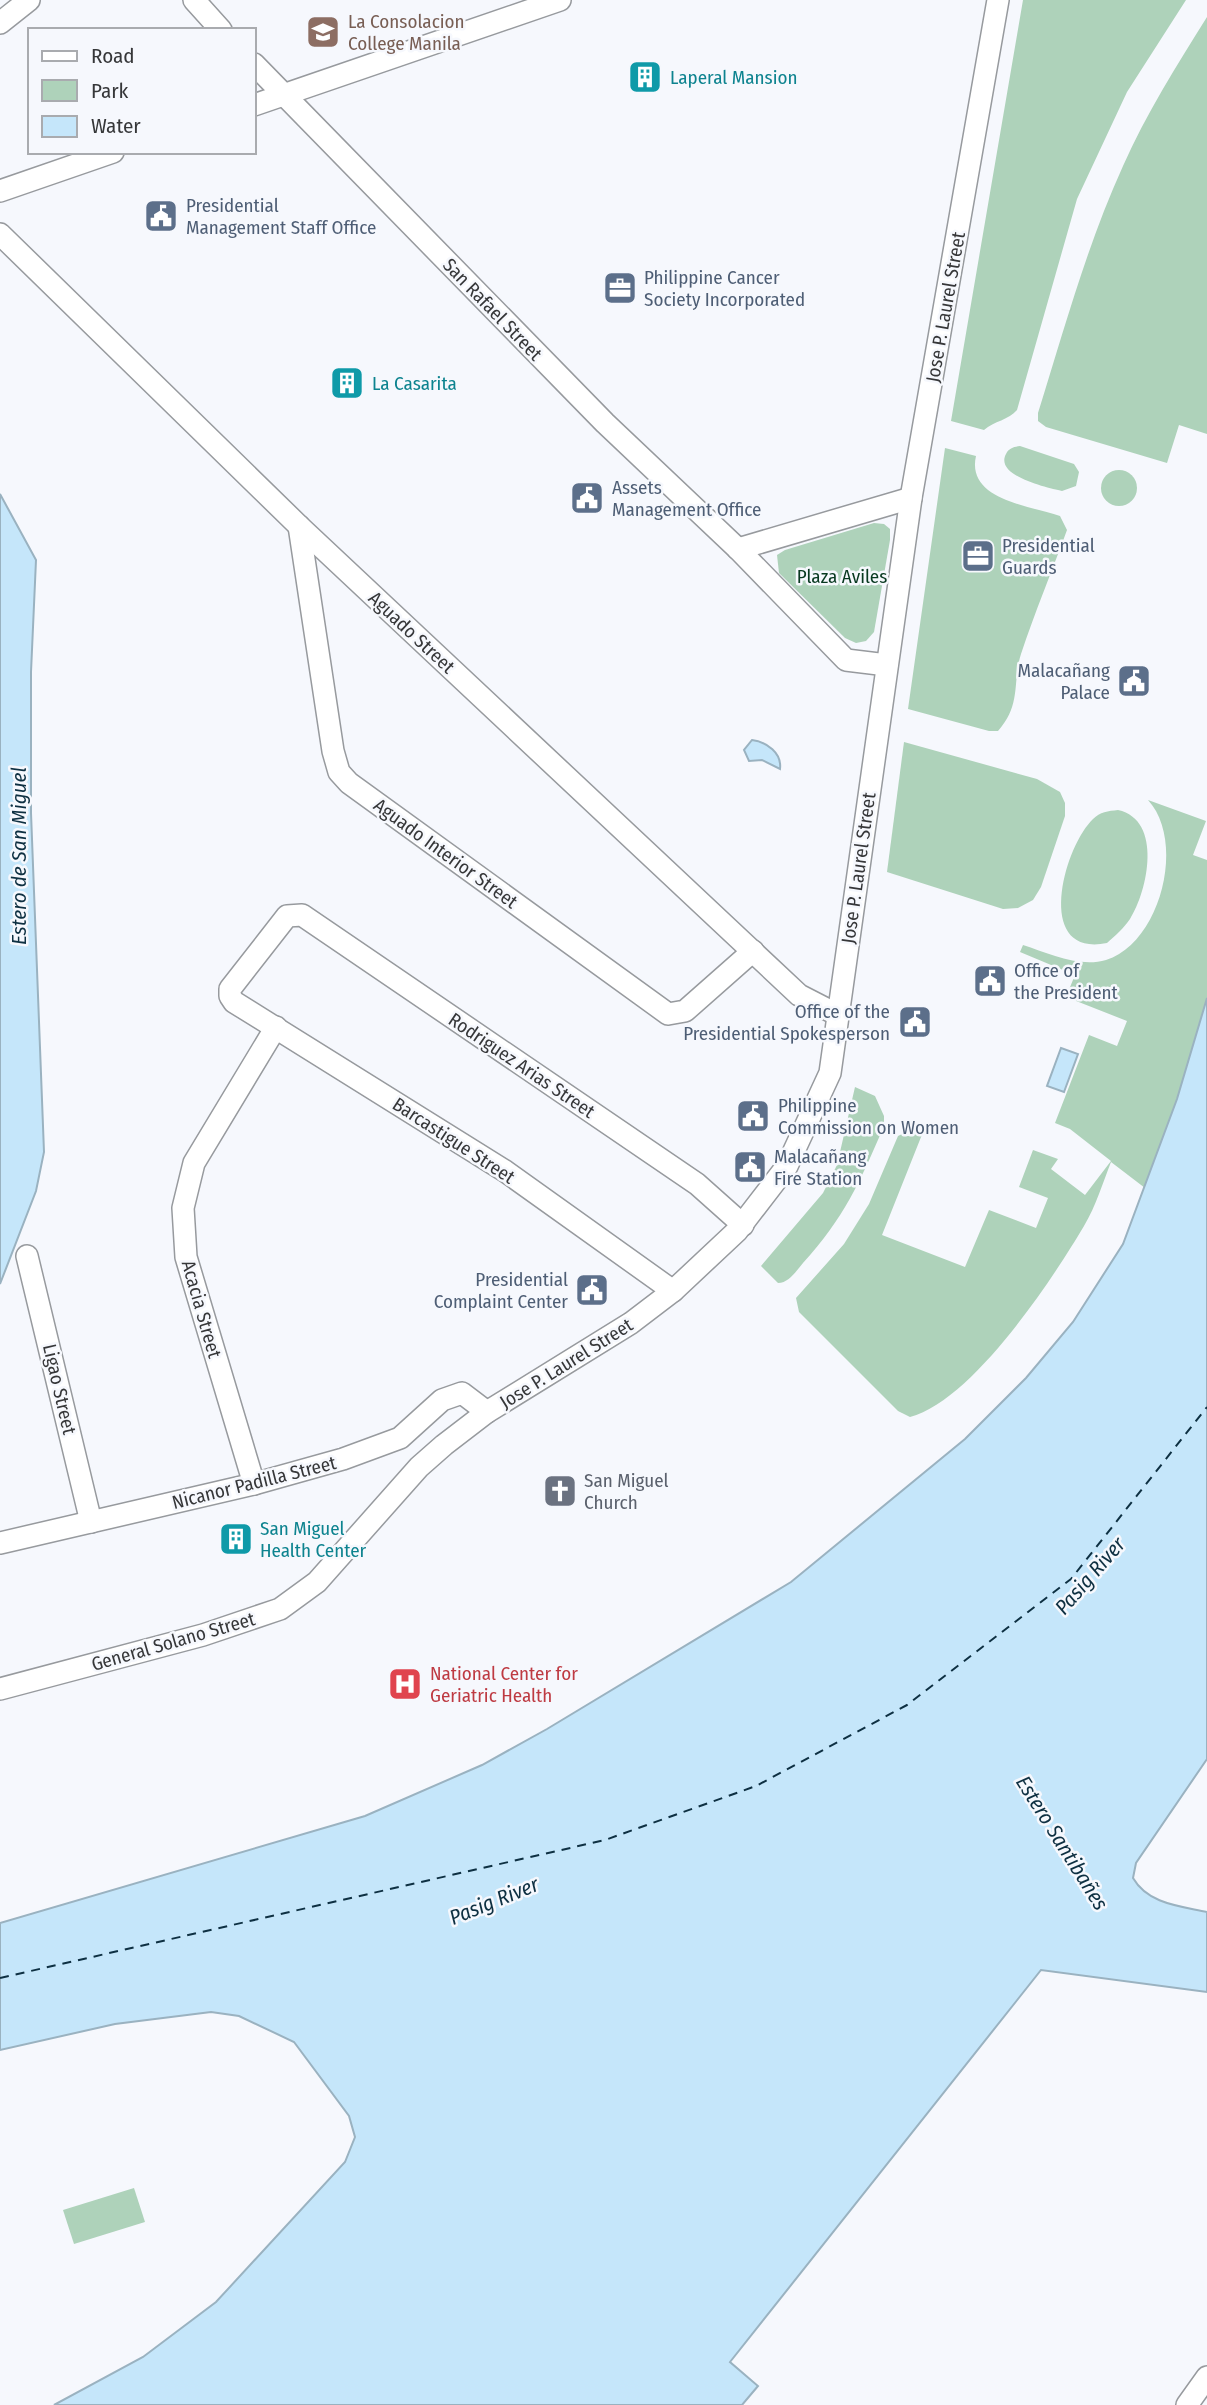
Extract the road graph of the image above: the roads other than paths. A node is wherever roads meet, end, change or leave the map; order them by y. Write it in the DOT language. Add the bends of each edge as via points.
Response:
graph roads {
  1 [pos="29,0"];
  2 [pos="194,0"];
  3 [pos="560,0"];
  4 [pos="998,0"];
  5 [pos="0,23"];
  6 [pos="219,28"];
  7 [pos="256,66"];
  8 [pos="283,95"];
  9 [pos="256,104"];
  10 [pos="107,154"];
  11 [pos="0,191"];
  12 [pos="0,234"];
  13 [pos="911,498"];
  14 [pos="299,526"];
  15 [pos="738,549"];
  16 [pos="887,665"];
  17 [pos="753,951"];
  18 [pos="229,996"];
  19 [pos="836,1014"];
  20 [pos="276,1027"];
  21 [pos="743,1225"];
  22 [pos="27,1256"];
  23 [pos="673,1291"];
  24 [pos="486,1412"];
  25 [pos="254,1485"];
  26 [pos="91,1522"];
  27 [pos="359,1533"];
  28 [pos="0,1543"];
  29 [pos="0,1689"];
  30 [pos="1207,2377"];
  31 [pos="1187,2405"];
  1 -- 5 [label="street"];
  2 -- 6 [label="street"];
  3 -- 8 [label="street"];
  4 -- 13 [label="street, Jose P. Laurel Street"];
  7 -- 8 [label="street, San Rafael Street"];
  8 -- 9 [label="street"];
  8 -- 15 [label="street, San Rafael Street" via="606,423"];
  10 -- 11 [label="street"];
  12 -- 14 [label="street, Aguado Street"];
  13 -- 15 [label="street"];
  13 -- 16 [label="street, Jose P. Laurel Street"];
  14 -- 17 [label="street, Aguado Street"];
  14 -- 17 [label="street, Aguado Interior Street" via="333,751 339,772 349,783 668,1014 685,1011"];
  15 -- 16 [label="street, San Rafael Street" via="846,660"];
  16 -- 19 [label="street, Jose P. Laurel Street"];
  17 -- 19 [label="street, Aguado Street" via="799,995"];
  18 -- 20 [label="street, Barcastigue Street"];
  18 -- 21 [label="street, Rodriguez Arias Street" via="287,916 302,915 697,1184"];
  19 -- 21 [label="street, Jose P. Laurel Street" via="830,1073 787,1166"];
  20 -- 23 [label="street, Barcastigue Street" via="505,1171"];
  20 -- 25 [label="street, Acacia Street" via="194,1163 183,1208 186,1257"];
  21 -- 23 [label="street, Jose P. Laurel Street"];
  22 -- 26 [label="street, Ligao Street"];
  23 -- 24 [label="street, Jose P. Laurel Street" via="631,1323"];
  24 -- 25 [label="street, Nicanor Padilla Street" via="462,1393 442,1400 400,1438"];
  24 -- 27 [label="street, Jose P. Laurel Street" via="419,1467"];
  25 -- 26 [label="street, Nicanor Padilla Street"];
  26 -- 28 [label="street, Nicanor Padilla Street"];
  27 -- 29 [label="street, General Solano Street" via="317,1582 280,1609 203,1635"];
  30 -- 31 [label="street"];
}
